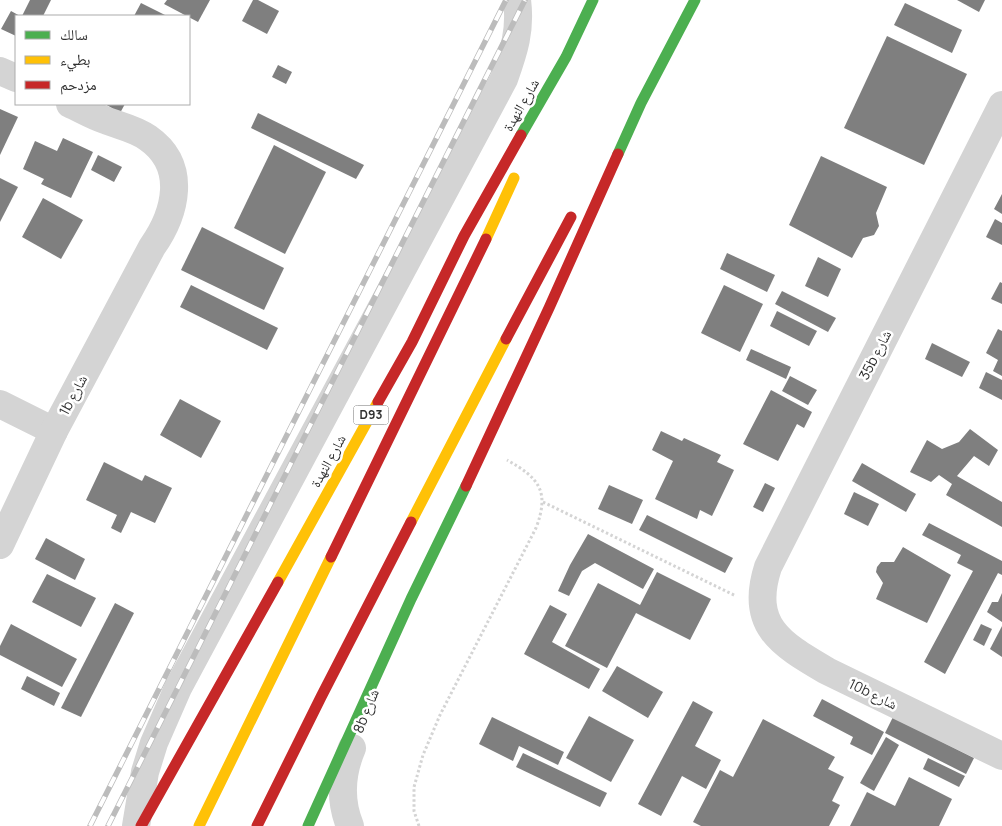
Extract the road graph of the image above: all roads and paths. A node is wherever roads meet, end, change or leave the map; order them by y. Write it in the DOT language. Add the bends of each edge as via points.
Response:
graph roads {
  1 [pos="517,0"];
  2 [pos="593,0"];
  3 [pos="695,0"];
  4 [pos="566,57"];
  5 [pos="0,71"];
  6 [pos="15,78"];
  7 [pos="641,103"];
  8 [pos="72,105"];
  9 [pos="1002,105"];
  10 [pos="525,152"];
  11 [pos="518,168"];
  12 [pos="595,178"];
  13 [pos="575,211"];
  14 [pos="0,404"];
  15 [pos="54,431"];
  16 [pos="485,447"];
  17 [pos="543,502"];
  18 [pos="0,545"];
  19 [pos="411,599"];
  20 [pos="763,609"];
  21 [pos="1002,756"];
  22 [pos="136,826"];
  23 [pos="141,826"];
  24 [pos="199,826"];
  25 [pos="256,826"];
  26 [pos="308,826"];
  27 [pos="350,826"];
  28 [pos="419,826"];
  1 -- 22 [label="street" via="520,19 516,48 504,79 178,688 145,772"];
  2 -- 4 [label="main road, شارع النهدة / D93"];
  3 -- 7 [label="main road"];
  4 -- 10 [label="main road, شارع النهدة"];
  4 -- 23 [label="main road, شارع النهدة / D93" via="464,236 407,351"];
  5 -- 6 [label="street"];
  7 -- 12 [label="main road"];
  7 -- 16 [label="main road"];
  8 -- 15 [label="street, 1b شارع" via="135,130 160,149 174,178 174,204 163,231"];
  9 -- 20 [label="street, 35b شارع" via="768,567 763,583"];
  11 -- 24 [label="main road" via="483,247"];
  13 -- 25 [label="main road"];
  14 -- 15 [label="street"];
  15 -- 18 [label="street, 1b شارع"];
  16 -- 17 [label="path" via="536,480"];
  16 -- 19 [label="main road"];
  17 -- 20 [label="path"];
  17 -- 28 [label="path" via="536,528 423,754 414,787 414,811"];
  19 -- 26 [label="main road"];
  19 -- 27 [label="street, 8b شارع" via="347,759 342,781 343,803"];
  20 -- 21 [label="street, 10b شارع" via="773,632 807,659"];
}
